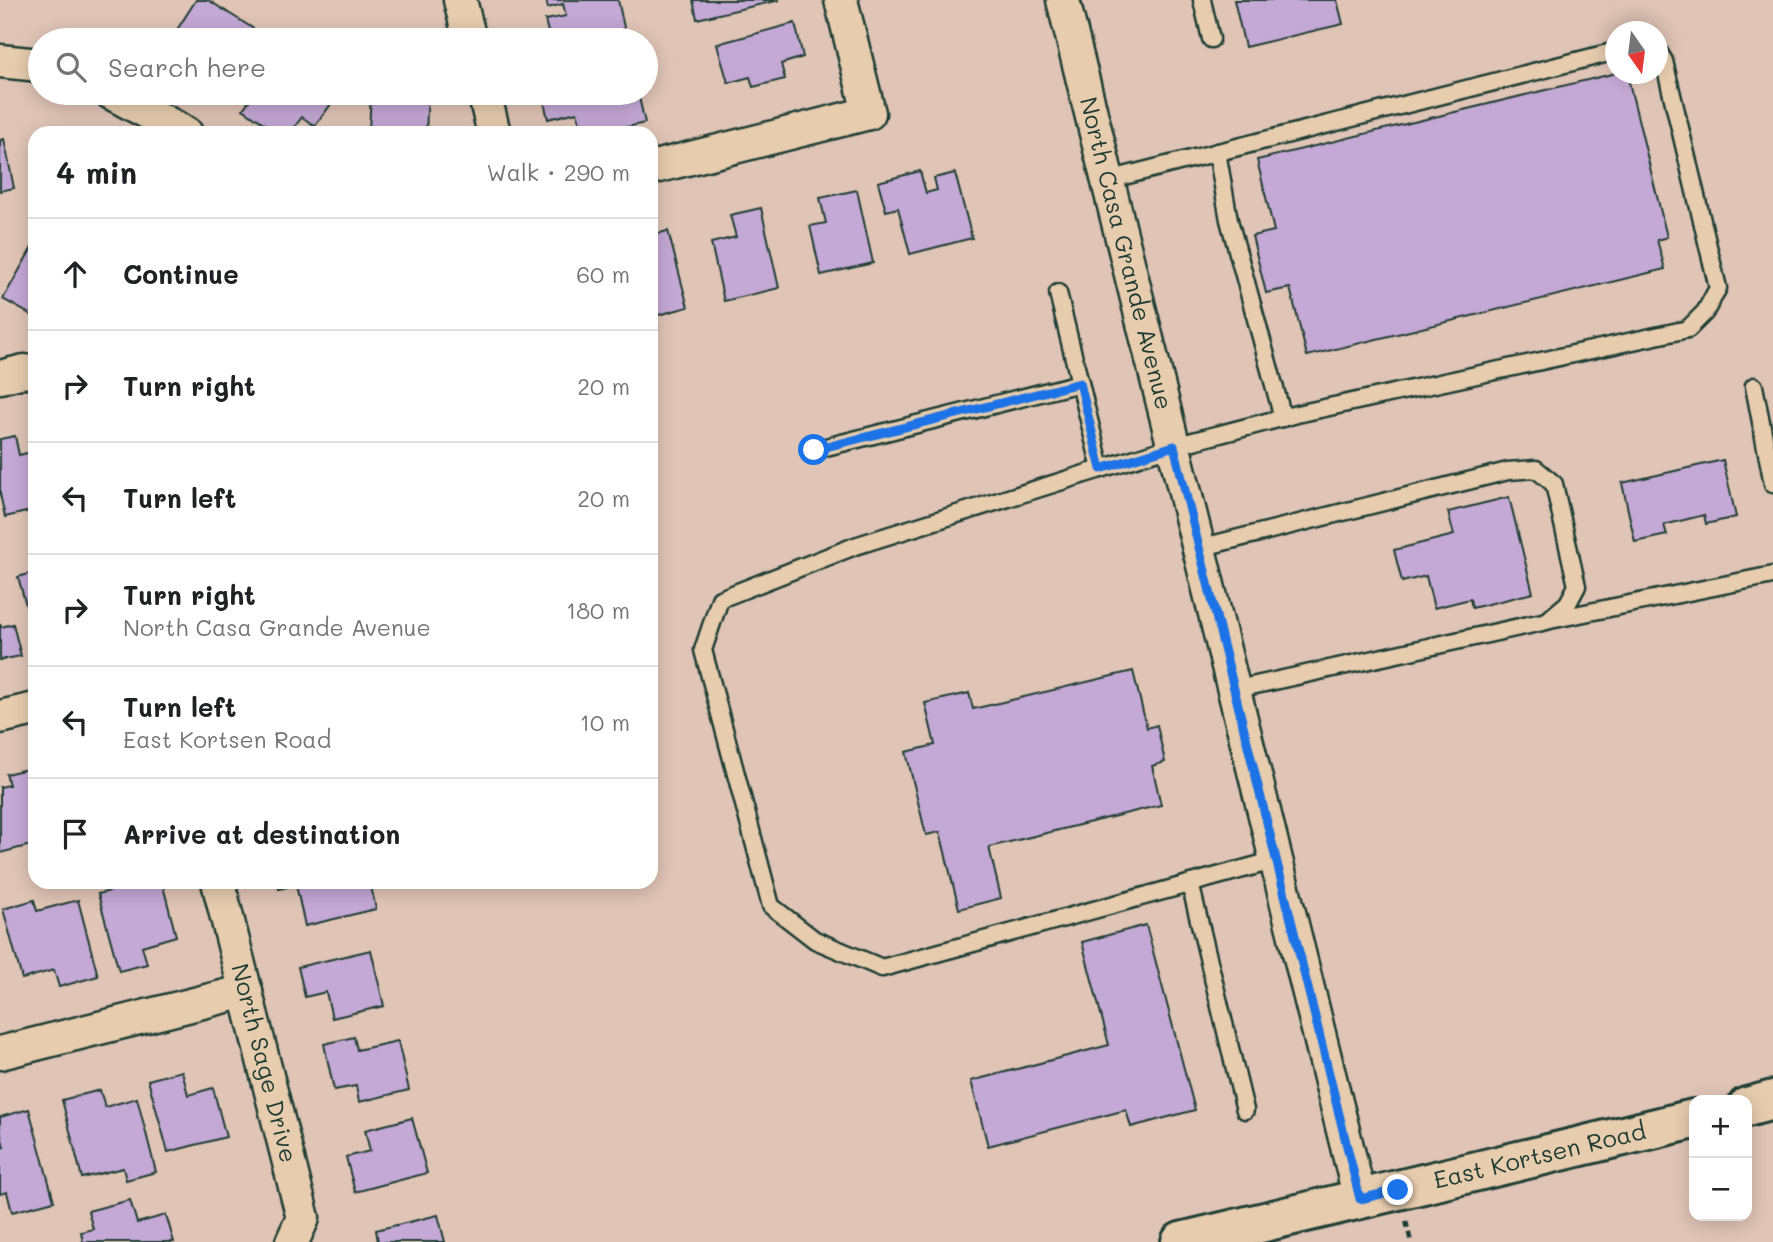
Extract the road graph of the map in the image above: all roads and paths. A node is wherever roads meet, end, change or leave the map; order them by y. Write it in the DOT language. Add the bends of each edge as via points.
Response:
graph roads {
  1 [pos="460,0"];
  2 [pos="841,0"];
  3 [pos="1063,0"];
  4 [pos="1202,0"];
  5 [pos="467,28"];
  6 [pos="1211,39"];
  7 [pos="1605,54"];
  8 [pos="0,61"];
  9 [pos="28,64"];
  10 [pos="1668,78"];
  11 [pos="134,105"];
  12 [pos="487,105"];
  13 [pos="173,126"];
  14 [pos="492,126"];
  15 [pos="1217,152"];
  16 [pos="658,166"];
  17 [pos="1108,180"];
  18 [pos="1058,293"];
  19 [pos="28,372"];
  20 [pos="0,377"];
  21 [pos="1080,383"];
  22 [pos="1754,386"];
  23 [pos="1283,418"];
  24 [pos="1174,446"];
  25 [pos="814,450"];
  26 [pos="1101,469"];
  27 [pos="1773,484"];
  28 [pos="1199,548"];
  29 [pos="1773,575"];
  30 [pos="1547,621"];
  31 [pos="1234,690"];
  32 [pos="28,711"];
  33 [pos="0,717"];
  34 [pos="1276,860"];
  35 [pos="1189,883"];
  36 [pos="220,889"];
  37 [pos="246,991"];
  38 [pos="0,1052"];
  39 [pos="1773,1100"];
  40 [pos="1752,1106"];
  41 [pos="1245,1110"];
  42 [pos="1689,1120"];
  43 [pos="1360,1199"];
  44 [pos="292,1242"];
  45 [pos="1181,1242"];
  1 -- 5 [label="street"];
  2 -- 16 [label="street" via="869,113"];
  3 -- 17 [label="street, North Casa Grande Avenue"];
  4 -- 6 [label="lane"];
  7 -- 15 [label="lane"];
  8 -- 9 [label="street"];
  10 -- 23 [label="lane" via="1718,288 1705,312 1688,329"];
  11 -- 13 [label="street"];
  12 -- 14 [label="street"];
  15 -- 17 [label="lane"];
  15 -- 23 [label="lane" via="1229,220"];
  17 -- 24 [label="street, North Casa Grande Avenue"];
  18 -- 21 [label="lane"];
  19 -- 20 [label="street"];
  21 -- 25 [label="lane"];
  21 -- 26 [label="lane"];
  22 -- 27 [label="lane"];
  23 -- 24 [label="lane"];
  24 -- 26 [label="lane"];
  24 -- 28 [label="street, North Casa Grande Avenue"];
  26 -- 35 [label="lane" via="855,546 720,599 703,650 771,906 815,940 882,968"];
  28 -- 30 [label="lane" via="1508,471 1536,469 1553,484 1577,586 1568,603"];
  28 -- 31 [label="street, North Casa Grande Avenue"];
  29 -- 30 [label="lane"];
  30 -- 31 [label="lane"];
  31 -- 34 [label="street, North Casa Grande Avenue"];
  32 -- 33 [label="street"];
  34 -- 35 [label="lane"];
  34 -- 43 [label="street, North Casa Grande Avenue"];
  35 -- 41 [label="lane"];
  36 -- 37 [label="street, North Sage Drive"];
  37 -- 38 [label="street"];
  37 -- 44 [label="street, North Sage Drive" via="303,1218"];
  39 -- 40 [label="street"];
  42 -- 43 [label="street, East Kortsen Road"];
  43 -- 45 [label="street, East Kortsen Road"];
}
